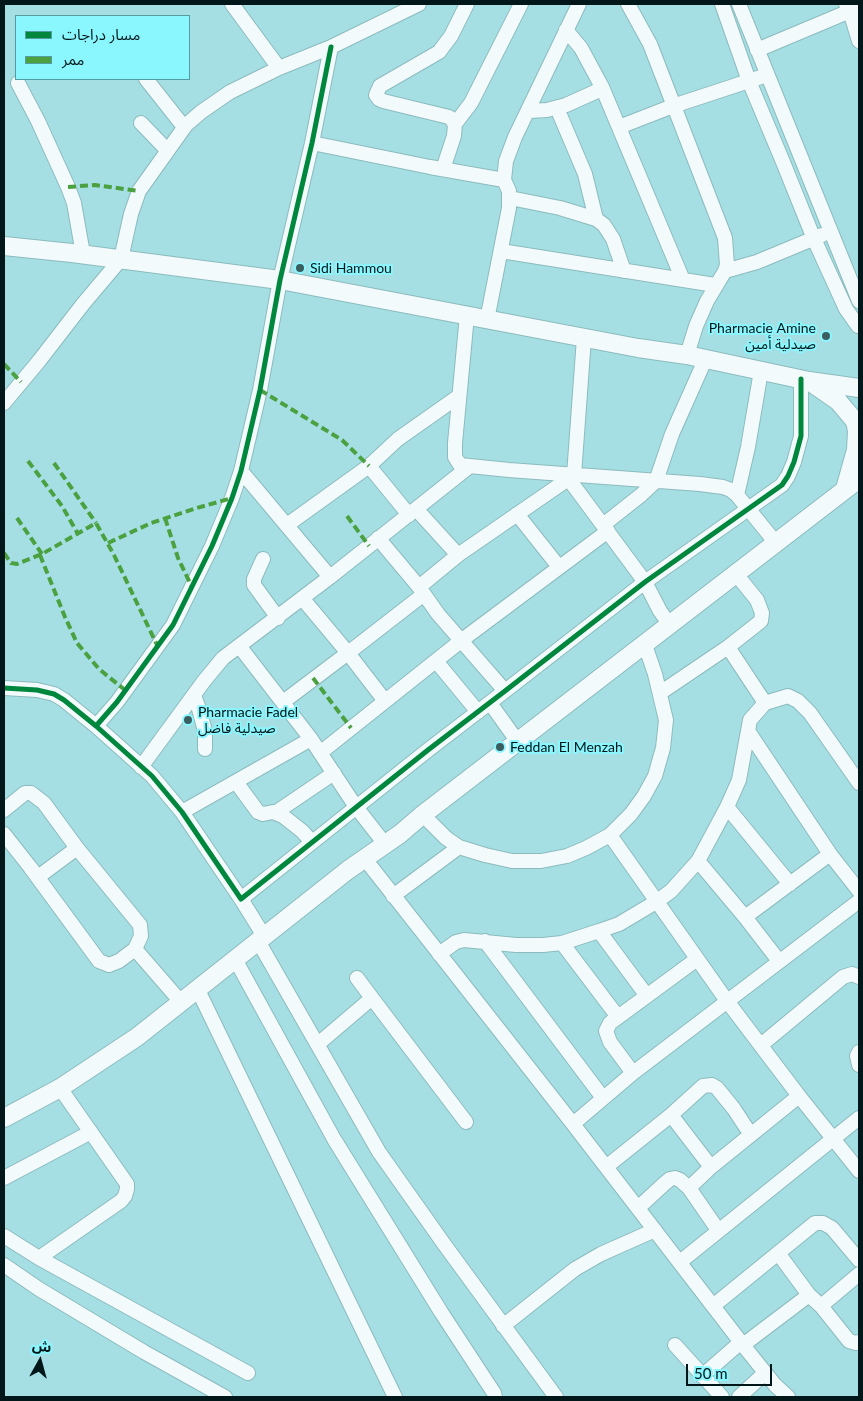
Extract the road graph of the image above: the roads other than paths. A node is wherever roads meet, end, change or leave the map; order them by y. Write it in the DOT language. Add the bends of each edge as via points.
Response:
graph roads {
  1 [pos="232,4"];
  2 [pos="419,4"];
  3 [pos="467,4"];
  4 [pos="521,4"];
  5 [pos="579,4"];
  6 [pos="628,4"];
  7 [pos="722,4"];
  8 [pos="738,4"];
  9 [pos="852,7"];
  10 [pos="566,30"];
  11 [pos="859,41"];
  12 [pos="330,47"];
  13 [pos="757,50"];
  14 [pos="279,68"];
  15 [pos="767,75"];
  16 [pos="147,80"];
  17 [pos="748,82"];
  18 [pos="18,83"];
  19 [pos="602,87"];
  20 [pos="673,106"];
  21 [pos="556,108"];
  22 [pos="529,110"];
  23 [pos="141,123"];
  24 [pos="455,124"];
  25 [pos="184,126"];
  26 [pos="619,127"];
  27 [pos="312,143"];
  28 [pos="167,150"];
  29 [pos="443,169"];
  30 [pos="504,180"];
  31 [pos="510,198"];
  32 [pos="596,219"];
  33 [pos="831,232"];
  34 [pos="814,239"];
  35 [pos="4,246"];
  36 [pos="501,251"];
  37 [pos="83,254"];
  38 [pos="121,259"];
  39 [pos="624,271"];
  40 [pos="725,272"];
  41 [pos="280,280"];
  42 [pos="683,280"];
  43 [pos="715,285"];
  44 [pos="859,301"];
  45 [pos="467,316"];
  46 [pos="487,320"];
  47 [pos="859,327"];
  48 [pos="584,338"];
  49 [pos="687,355"];
  50 [pos="705,360"];
  51 [pos="761,371"];
  52 [pos="805,380"];
  53 [pos="858,388"];
  54 [pos="459,396"];
  55 [pos="4,403"];
  56 [pos="857,423"];
  57 [pos="370,466"];
  58 [pos="470,466"];
  59 [pos="241,471"];
  60 [pos="571,477"];
  61 [pos="656,481"];
  62 [pos="852,484"];
  63 [pos="737,494"];
  64 [pos="749,509"];
  65 [pos="413,512"];
  66 [pos="517,514"];
  67 [pos="287,525"];
  68 [pos="606,528"];
  69 [pos="378,538"];
  70 [pos="776,543"];
  71 [pos="458,555"];
  72 [pos="263,559"];
  73 [pos="559,567"];
  74 [pos="736,574"];
  75 [pos="330,578"];
  76 [pos="645,582"];
  77 [pos="421,591"];
  78 [pos="302,598"];
  79 [pos="278,618"];
  80 [pos="670,625"];
  81 [pos="462,640"];
  82 [pos="645,645"];
  83 [pos="240,647"];
  84 [pos="728,647"];
  85 [pos="348,653"];
  86 [pos="436,661"];
  87 [pos="4,688"];
  88 [pos="505,691"];
  89 [pos="660,693"];
  90 [pos="194,695"];
  91 [pos="385,701"];
  92 [pos="282,702"];
  93 [pos="765,702"];
  94 [pos="490,703"];
  95 [pos="478,712"];
  96 [pos="96,726"];
  97 [pos="748,731"];
  98 [pos="311,739"];
  99 [pos="518,742"];
  100 [pos="204,749"];
  101 [pos="320,753"];
  102 [pos="141,767"];
  103 [pos="334,773"];
  104 [pos="236,782"];
  105 [pos="859,783"];
  106 [pos="356,807"];
  107 [pos="727,807"];
  108 [pos="4,810"];
  109 [pos="182,812"];
  110 [pos="275,813"];
  111 [pos="421,816"];
  112 [pos="4,834"];
  113 [pos="610,835"];
  114 [pos="312,842"];
  115 [pos="385,844"];
  116 [pos="77,848"];
  117 [pos="459,848"];
  118 [pos="830,854"];
  119 [pos="365,859"];
  120 [pos="698,861"];
  121 [pos="38,877"];
  122 [pos="790,884"];
  123 [pos="859,891"];
  124 [pos="393,896"];
  125 [pos="241,899"];
  126 [pos="859,901"];
  127 [pos="656,902"];
  128 [pos="745,917"];
  129 [pos="598,931"];
  130 [pos="261,939"];
  131 [pos="486,941"];
  132 [pos="562,943"];
  133 [pos="135,949"];
  134 [pos="439,954"];
  135 [pos="235,959"];
  136 [pos="697,959"];
  137 [pos="779,961"];
  138 [pos="859,977"];
  139 [pos="357,978"];
  140 [pos="198,988"];
  141 [pos="647,996"];
  142 [pos="372,998"];
  143 [pos="727,1001"];
  144 [pos="181,1002"];
  145 [pos="618,1017"];
  146 [pos="318,1044"];
  147 [pos="761,1045"];
  148 [pos="859,1052"];
  149 [pos="859,1065"];
  150 [pos="634,1073"];
  151 [pos="60,1088"];
  152 [pos="799,1096"];
  153 [pos="603,1098"];
  154 [pos="671,1115"];
  155 [pos="4,1118"];
  156 [pos="859,1118"];
  157 [pos="466,1122"];
  158 [pos="573,1124"];
  159 [pos="91,1132"];
  160 [pos="751,1135"];
  161 [pos="834,1137"];
  162 [pos="606,1167"];
  163 [pos="711,1167"];
  164 [pos="859,1171"];
  165 [pos="4,1178"];
  166 [pos="688,1188"];
  167 [pos="638,1208"];
  168 [pos="656,1230"];
  169 [pos="718,1230"];
  170 [pos="4,1236"];
  171 [pos="778,1253"];
  172 [pos="39,1258"];
  173 [pos="859,1260"];
  174 [pos="680,1262"];
  175 [pos="4,1265"];
  176 [pos="859,1274"];
  177 [pos="809,1295"];
  178 [pos="713,1306"];
  179 [pos="821,1306"];
  180 [pos="503,1326"];
  181 [pos="859,1342"];
  182 [pos="742,1344"];
  183 [pos="675,1345"];
  184 [pos="248,1373"];
  185 [pos="765,1373"];
  186 [pos="702,1376"];
  187 [pos="779,1394"];
  188 [pos="225,1397"];
  189 [pos="396,1397"];
  190 [pos="494,1397"];
  191 [pos="556,1397"];
  192 [pos="722,1397"];
  193 [pos="739,1397"];
  1 -- 14 [label="street"];
  2 -- 12 [label="street"];
  3 -- 24 [label="street" via="439,52 380,86 376,95 383,101 449,117"];
  4 -- 24 [label="street" via="471,104"];
  5 -- 10 [label="street"];
  6 -- 20 [label="street" via="650,44"];
  7 -- 17 [label="street"];
  8 -- 13 [label="street"];
  9 -- 11 [label="street"];
  9 -- 13 [label="street"];
  10 -- 19 [label="street" via="581,48"];
  10 -- 22 [label="street"];
  12 -- 14 [label="street"];
  12 -- 27 [label="street"];
  13 -- 15 [label="street"];
  14 -- 25 [label="street" via="230,92"];
  15 -- 17 [label="street"];
  15 -- 33 [label="street"];
  16 -- 25 [label="street"];
  17 -- 20 [label="street"];
  17 -- 34 [label="street"];
  18 -- 37 [label="street" via="68,187"];
  19 -- 21 [label="street"];
  19 -- 26 [label="street"];
  20 -- 26 [label="street"];
  20 -- 40 [label="street" via="718,214 725,238"];
  21 -- 22 [label="street"];
  21 -- 32 [label="street" via="585,174"];
  22 -- 30 [label="street" via="509,152"];
  23 -- 28 [label="street"];
  24 -- 29 [label="street"];
  25 -- 28 [label="street"];
  26 -- 42 [label="street"];
  27 -- 29 [label="street"];
  27 -- 41 [label="street"];
  28 -- 38 [label="street" via="139,191"];
  29 -- 30 [label="street"];
  30 -- 31 [label="street"];
  31 -- 32 [label="street"];
  31 -- 36 [label="street"];
  32 -- 39 [label="street" via="613,239"];
  33 -- 34 [label="street"];
  33 -- 44 [label="street"];
  34 -- 40 [label="street"];
  34 -- 47 [label="street" via="846,309"];
  35 -- 37 [label="main road"];
  36 -- 39 [label="street"];
  36 -- 46 [label="street"];
  37 -- 38 [label="main road"];
  38 -- 41 [label="main road"];
  38 -- 55 [label="street"];
  39 -- 42 [label="street"];
  40 -- 43 [label="street"];
  41 -- 45 [label="main road"];
  41 -- 59 [label="street"];
  42 -- 43 [label="street"];
  43 -- 49 [label="street"];
  45 -- 46 [label="main road"];
  45 -- 54 [label="street"];
  46 -- 48 [label="main road"];
  48 -- 49 [label="main road"];
  48 -- 60 [label="street"];
  49 -- 50 [label="main road"];
  50 -- 51 [label="main road"];
  50 -- 61 [label="street" via="672,434"];
  51 -- 52 [label="main road"];
  51 -- 63 [label="street"];
  52 -- 53 [label="main road"];
  52 -- 56 [label="main road" via="838,401"];
  52 -- 64 [label="street" via="801,436 788,476 782,485"];
  54 -- 57 [label="street" via="398,439"];
  54 -- 58 [label="street" via="455,457 460,465"];
  56 -- 62 [label="main road"];
  57 -- 65 [label="street"];
  57 -- 67 [label="street"];
  58 -- 60 [label="street"];
  58 -- 65 [label="street"];
  59 -- 67 [label="street"];
  59 -- 96 [label="street" via="212,546 172,625"];
  60 -- 61 [label="street"];
  60 -- 66 [label="street"];
  60 -- 68 [label="street"];
  61 -- 63 [label="street" via="715,486"];
  61 -- 68 [label="street"];
  62 -- 70 [label="main road"];
  63 -- 64 [label="street"];
  64 -- 70 [label="street"];
  64 -- 76 [label="street"];
  65 -- 69 [label="street"];
  65 -- 71 [label="street"];
  66 -- 71 [label="street"];
  66 -- 73 [label="street"];
  67 -- 75 [label="street"];
  68 -- 73 [label="street"];
  68 -- 76 [label="street"];
  69 -- 75 [label="street"];
  69 -- 77 [label="street"];
  70 -- 74 [label="main road"];
  71 -- 77 [label="street"];
  72 -- 79 [label="street" via="254,585"];
  73 -- 81 [label="street"];
  74 -- 80 [label="main road"];
  74 -- 84 [label="street" via="757,600 762,613 761,621"];
  75 -- 78 [label="street"];
  76 -- 80 [label="street"];
  76 -- 88 [label="street"];
  77 -- 81 [label="street"];
  77 -- 85 [label="street"];
  78 -- 79 [label="street"];
  78 -- 85 [label="street"];
  79 -- 83 [label="street"];
  80 -- 82 [label="main road"];
  81 -- 86 [label="street"];
  81 -- 88 [label="street"];
  82 -- 89 [label="street"];
  82 -- 99 [label="main road"];
  83 -- 90 [label="street" via="223,658"];
  83 -- 92 [label="street"];
  84 -- 89 [label="street"];
  84 -- 93 [label="street"];
  85 -- 91 [label="street"];
  85 -- 92 [label="street"];
  86 -- 91 [label="street"];
  86 -- 95 [label="street"];
  87 -- 96 [label="street" via="54,694"];
  88 -- 94 [label="street"];
  89 -- 113 [label="street" via="666,720 663,748 654,776 631,814"];
  90 -- 100 [label="street" via="205,731"];
  90 -- 102 [label="street"];
  91 -- 101 [label="street"];
  92 -- 98 [label="street"];
  93 -- 97 [label="street" via="750,720"];
  93 -- 105 [label="street" via="788,696 798,701"];
  94 -- 95 [label="street"];
  94 -- 99 [label="street"];
  95 -- 106 [label="street"];
  96 -- 102 [label="street"];
  97 -- 107 [label="street" via="738,780"];
  97 -- 118 [label="street"];
  98 -- 101 [label="street"];
  98 -- 104 [label="street"];
  99 -- 111 [label="main road"];
  101 -- 103 [label="street"];
  102 -- 109 [label="street"];
  103 -- 106 [label="street"];
  103 -- 110 [label="street"];
  104 -- 109 [label="street"];
  104 -- 110 [label="street" via="258,812"];
  106 -- 114 [label="street"];
  106 -- 115 [label="street"];
  107 -- 120 [label="street"];
  107 -- 122 [label="street"];
  108 -- 116 [label="street" via="25,793 32,793 44,803"];
  109 -- 125 [label="street"];
  110 -- 114 [label="street" via="294,824"];
  111 -- 115 [label="main road"];
  111 -- 117 [label="street"];
  112 -- 121 [label="street"];
  113 -- 117 [label="street" via="567,856 541,861 512,861"];
  113 -- 127 [label="street"];
  114 -- 125 [label="street"];
  115 -- 119 [label="main road"];
  116 -- 121 [label="street"];
  116 -- 133 [label="street" via="140,925 141,936"];
  117 -- 124 [label="street"];
  118 -- 122 [label="street"];
  118 -- 123 [label="street"];
  119 -- 124 [label="street"];
  119 -- 130 [label="main road"];
  120 -- 127 [label="street" via="671,891"];
  120 -- 128 [label="street"];
  121 -- 133 [label="street" via="99,961 110,965"];
  122 -- 128 [label="street"];
  124 -- 134 [label="street"];
  125 -- 130 [label="street"];
  126 -- 137 [label="street"];
  127 -- 129 [label="street" via="619,924"];
  127 -- 136 [label="street"];
  128 -- 137 [label="street"];
  129 -- 132 [label="street"];
  129 -- 141 [label="street"];
  130 -- 135 [label="main road"];
  130 -- 146 [label="street"];
  131 -- 132 [label="street" via="525,945"];
  131 -- 134 [label="street" via="456,942"];
  131 -- 153 [label="street"];
  132 -- 145 [label="street"];
  133 -- 144 [label="street"];
  134 -- 158 [label="street"];
  135 -- 140 [label="main road"];
  135 -- 190 [label="street" via="334,1139"];
  136 -- 141 [label="street"];
  136 -- 143 [label="street"];
  137 -- 143 [label="street"];
  138 -- 147 [label="street" via="852,974 843,977"];
  139 -- 142 [label="street"];
  140 -- 144 [label="main road"];
  140 -- 189 [label="street"];
  141 -- 145 [label="street"];
  142 -- 146 [label="street"];
  142 -- 157 [label="street"];
  143 -- 147 [label="street"];
  143 -- 150 [label="street"];
  144 -- 151 [label="main road" via="137,1037"];
  145 -- 150 [label="street" via="610,1023 607,1036"];
  146 -- 180 [label="street" via="380,1152"];
  147 -- 152 [label="street"];
  148 -- 149 [label="street"];
  150 -- 153 [label="street"];
  151 -- 155 [label="main road"];
  151 -- 159 [label="street"];
  152 -- 160 [label="street"];
  152 -- 161 [label="street"];
  153 -- 158 [label="street"];
  154 -- 160 [label="street" via="703,1086 712,1085 734,1109"];
  154 -- 162 [label="street"];
  154 -- 163 [label="street"];
  156 -- 161 [label="street"];
  158 -- 162 [label="street"];
  159 -- 165 [label="street"];
  159 -- 172 [label="street" via="127,1184 125,1196"];
  160 -- 163 [label="street"];
  161 -- 164 [label="street"];
  161 -- 169 [label="street"];
  162 -- 167 [label="street"];
  163 -- 166 [label="street"];
  166 -- 167 [label="street" via="680,1180 670,1179"];
  166 -- 169 [label="street"];
  167 -- 168 [label="street"];
  168 -- 174 [label="street"];
  168 -- 180 [label="street" via="575,1269"];
  169 -- 174 [label="street"];
  170 -- 172 [label="street"];
  171 -- 173 [label="street" via="816,1223 823,1223 832,1228"];
  171 -- 177 [label="street"];
  171 -- 178 [label="street"];
  172 -- 184 [label="street"];
  174 -- 178 [label="street"];
  175 -- 188 [label="street" via="144,1352"];
  176 -- 179 [label="street"];
  177 -- 179 [label="street"];
  177 -- 182 [label="street"];
  178 -- 182 [label="street"];
  179 -- 181 [label="street" via="849,1341"];
  180 -- 191 [label="street"];
  182 -- 185 [label="street"];
  182 -- 186 [label="street"];
  183 -- 186 [label="street"];
  185 -- 187 [label="street"];
  185 -- 193 [label="street"];
  186 -- 192 [label="street"];
}
